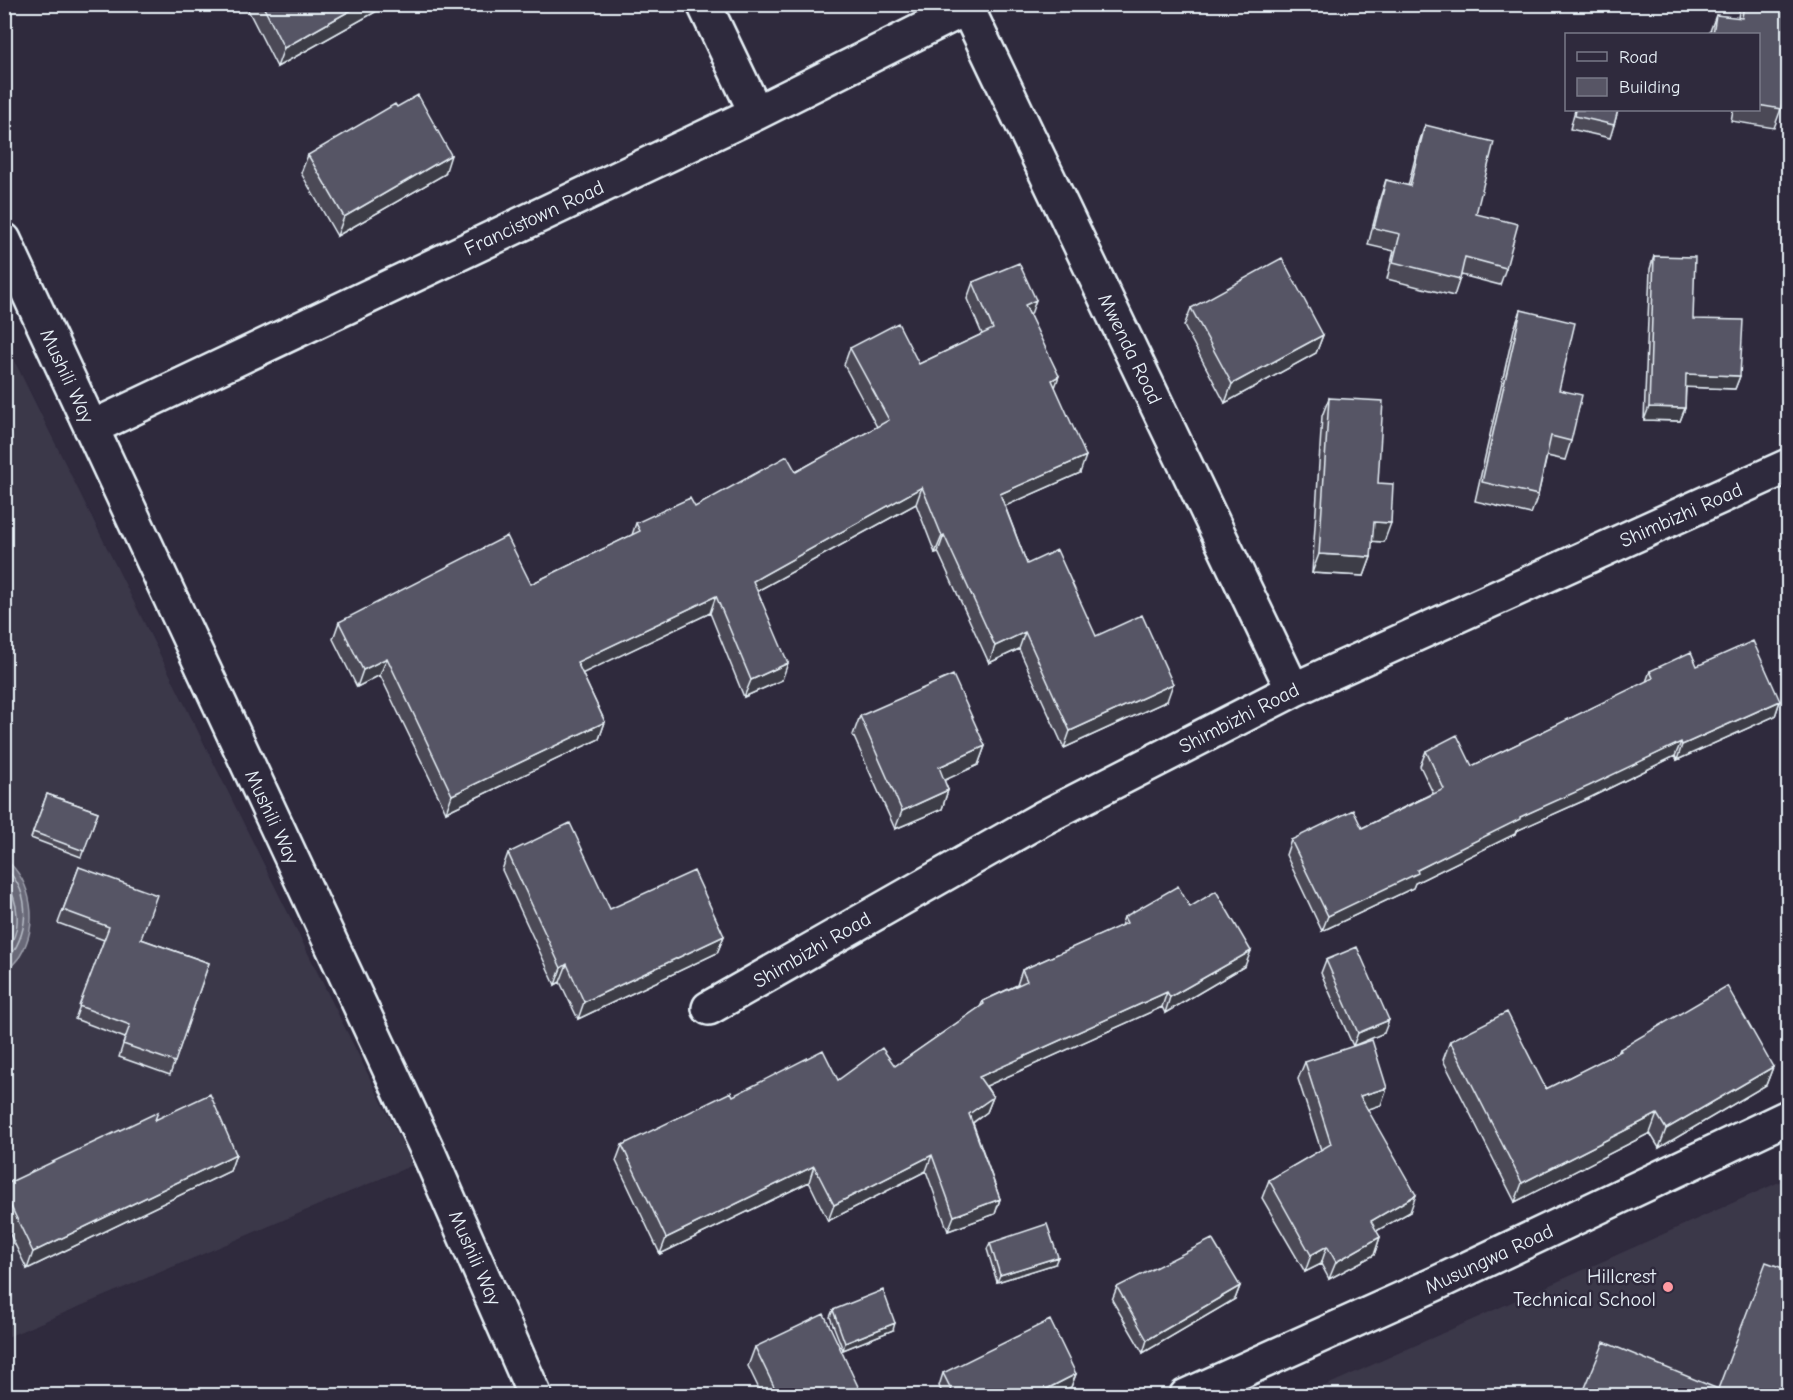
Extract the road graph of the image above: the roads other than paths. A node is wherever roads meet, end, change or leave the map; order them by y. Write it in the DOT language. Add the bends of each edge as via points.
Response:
graph roads {
  1 [pos="704,4"];
  2 [pos="970,6"];
  3 [pos="756,113"];
  4 [pos="4,240"];
  5 [pos="91,428"];
  6 [pos="1788,466"];
  7 [pos="1293,690"];
  8 [pos="709,1008"];
  9 [pos="1788,1117"];
  10 [pos="535,1395"];
  11 [pos="1186,1395"];
  1 -- 3 [label="street"];
  2 -- 3 [label="street, Francistown Road"];
  2 -- 7 [label="street, Mwenda Road"];
  3 -- 5 [label="street, Francistown Road"];
  4 -- 5 [label="street, Mushili Way"];
  5 -- 10 [label="street, Mushili Way" via="430,1156"];
  6 -- 7 [label="street, Shimbizhi Road"];
  7 -- 8 [label="street, Shimbizhi Road" via="1042,818"];
  9 -- 11 [label="street, Musungwa Road" via="1436,1284"];
}
